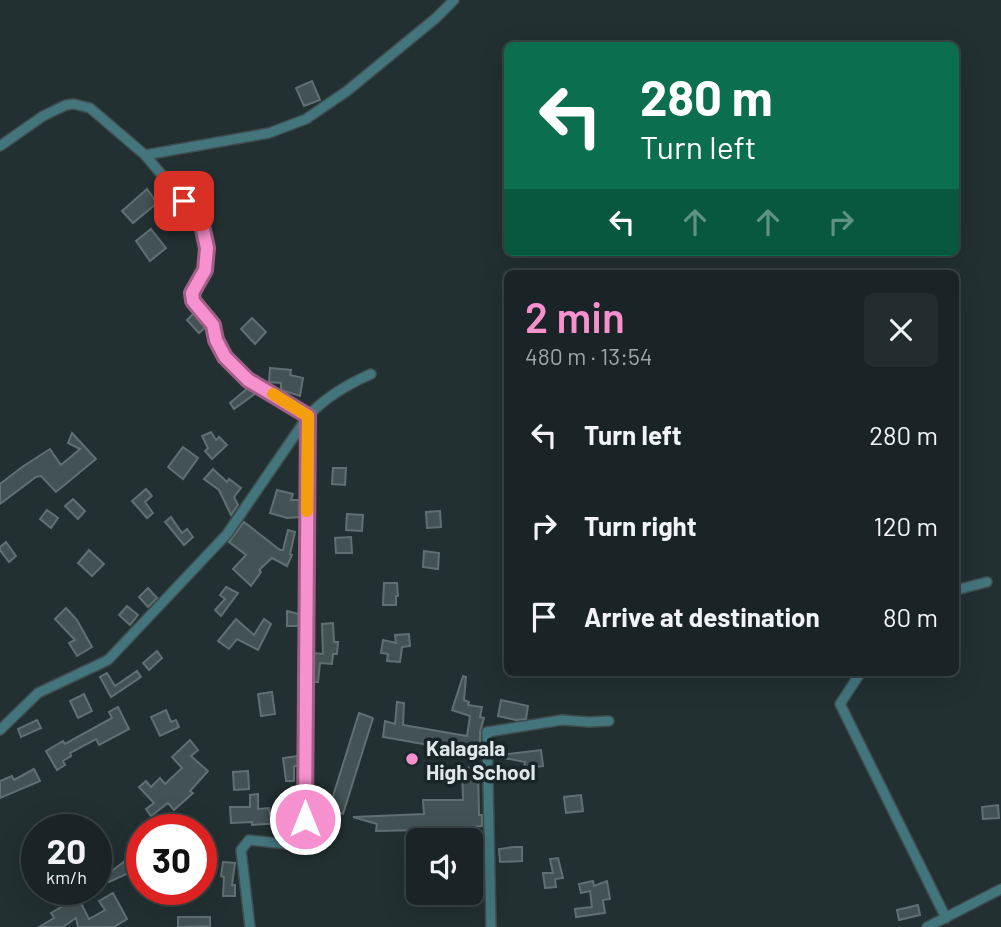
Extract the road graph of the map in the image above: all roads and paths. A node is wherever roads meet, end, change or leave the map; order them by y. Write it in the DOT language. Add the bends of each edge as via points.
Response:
graph roads {
  1 [pos="454,0"];
  2 [pos="0,146"];
  3 [pos="145,155"];
  4 [pos="371,373"];
  5 [pos="308,416"];
  6 [pos="987,582"];
  7 [pos="959,589"];
  8 [pos="859,676"];
  9 [pos="609,721"];
  10 [pos="0,730"];
  11 [pos="1001,889"];
  12 [pos="946,918"];
  13 [pos="250,927"];
  14 [pos="491,927"];
  15 [pos="927,927"];
  1 -- 3 [label="street" via="347,91 306,119 269,133"];
  2 -- 3 [label="street" via="43,116 74,104 90,108"];
  3 -- 5 [label="street" via="201,221 207,248 205,270 192,293 193,301 213,325 225,357 248,380"];
  4 -- 5 [label="street" via="349,383"];
  5 -- 10 [label="street" via="227,534 108,660 38,693"];
  5 -- 13 [label="street" via="305,819 300,836 286,844 249,840 241,850"];
  6 -- 7 [label="street"];
  8 -- 12 [label="street" via="840,704"];
  9 -- 14 [label="street" via="562,720 487,732"];
  11 -- 12 [label="street"];
  12 -- 15 [label="street"];
}
